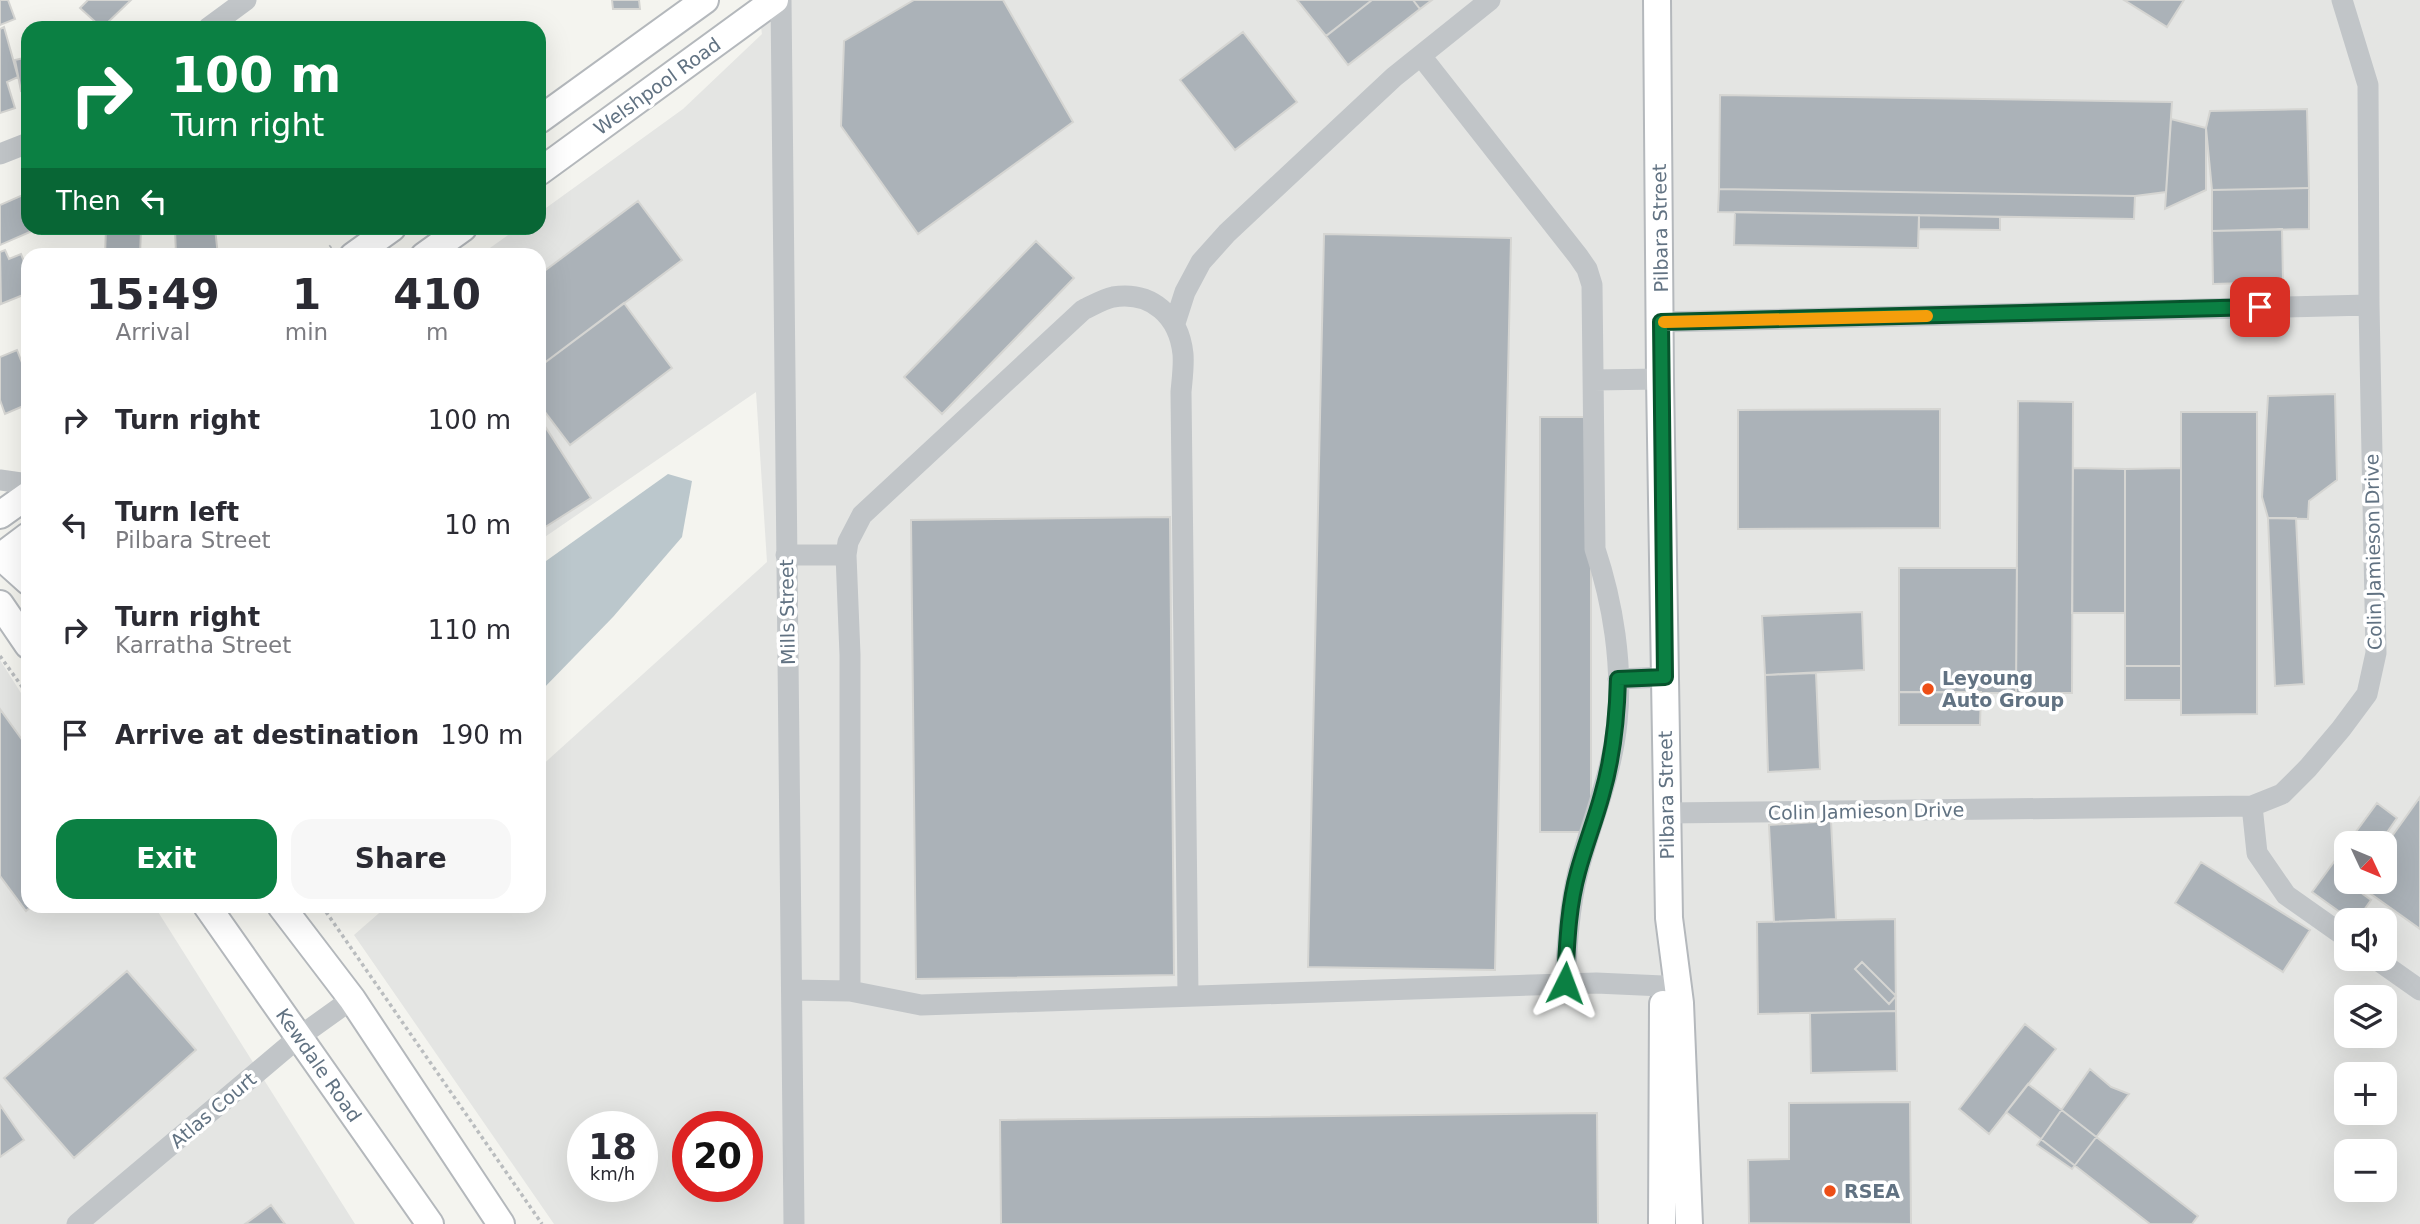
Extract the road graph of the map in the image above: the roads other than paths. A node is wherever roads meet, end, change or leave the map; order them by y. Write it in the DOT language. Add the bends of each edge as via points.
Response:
graph roads {
  1 [pos="246,0"];
  2 [pos="705,0"];
  3 [pos="775,0"];
  4 [pos="781,0"];
  5 [pos="1490,0"];
  6 [pos="1657,0"];
  7 [pos="2342,0"];
  8 [pos="218,21"];
  9 [pos="1421,56"];
  10 [pos="546,115"];
  11 [pos="21,146"];
  12 [pos="0,154"];
  13 [pos="546,167"];
  14 [pos="382,235"];
  15 [pos="453,235"];
  16 [pos="365,248"];
  17 [pos="435,248"];
  18 [pos="2369,305"];
  19 [pos="1661,322"];
  20 [pos="1175,323"];
  21 [pos="1660,379"];
  22 [pos="1594,380"];
  23 [pos="0,480"];
  24 [pos="21,483"];
  25 [pos="21,500"];
  26 [pos="0,515"];
  27 [pos="21,541"];
  28 [pos="786,555"];
  29 [pos="846,555"];
  30 [pos="0,556"];
  31 [pos="21,575"];
  32 [pos="0,604"];
  33 [pos="21,635"];
  34 [pos="1665,677"];
  35 [pos="1618,679"];
  36 [pos="2252,806"];
  37 [pos="1666,813"];
  38 [pos="212,913"];
  39 [pos="286,913"];
  40 [pos="1669,918"];
  41 [pos="2334,929"];
  42 [pos="2393,971"];
  43 [pos="1565,983"];
  44 [pos="1663,986"];
  45 [pos="792,990"];
  46 [pos="2420,990"];
  47 [pos="850,992"];
  48 [pos="1188,995"];
  49 [pos="352,999"];
  50 [pos="299,1037"];
  51 [pos="77,1224"];
  52 [pos="430,1224"];
  53 [pos="501,1224"];
  54 [pos="794,1224"];
  55 [pos="1662,1224"];
  56 [pos="1689,1224"];
  1 -- 8 [label="street"];
  2 -- 10 [label="main road"];
  3 -- 13 [label="main road, Welshpool Road"];
  4 -- 28 [label="street, Mills Street"];
  5 -- 9 [label="street"];
  6 -- 19 [label="main road, Pilbara Street"];
  7 -- 18 [label="street, Colin Jamieson Drive" via="2368,85"];
  9 -- 20 [label="street" via="1227,233 1201,262"];
  9 -- 22 [label="street" via="1587,269 1592,285"];
  11 -- 12 [label="street"];
  14 -- 16 [label="main road"];
  15 -- 17 [label="main road"];
  18 -- 19 [label="street"];
  18 -- 36 [label="street, Colin Jamieson Drive" via="2376,653 2367,694 2300,777 2282,794"];
  19 -- 21 [label="main road, Pilbara Street"];
  20 -- 29 [label="street" via="1156,304 1134,295 1110,298 1083,310 862,515"];
  20 -- 48 [label="street" via="1183,354"];
  21 -- 22 [label="street"];
  21 -- 34 [label="main road, Pilbara Street"];
  22 -- 35 [label="street" via="1595,549 1611,612"];
  23 -- 24 [label="street"];
  25 -- 26 [label="main road"];
  27 -- 30 [label="main road"];
  28 -- 29 [label="street"];
  28 -- 45 [label="street, Mills Street"];
  29 -- 47 [label="street"];
  30 -- 31 [label="main road"];
  32 -- 33 [label="main road"];
  34 -- 35 [label="street"];
  34 -- 37 [label="main road, Pilbara Street"];
  35 -- 43 [label="street" via="1611,757 1572,902"];
  36 -- 37 [label="street, Colin Jamieson Drive"];
  36 -- 41 [label="street" via="2257,853 2286,895"];
  37 -- 40 [label="main road, Pilbara Street"];
  38 -- 50 [label="main road, Kewdale Road"];
  39 -- 49 [label="main road"];
  40 -- 44 [label="main road, Pilbara Street"];
  40 -- 56 [label="main road, Pilbara Street" via="1680,1003"];
  42 -- 46 [label="street"];
  43 -- 44 [label="street"];
  43 -- 48 [label="street"];
  44 -- 55 [label="main road, Pilbara Street"];
  45 -- 47 [label="street"];
  45 -- 54 [label="street, Mills Street"];
  47 -- 48 [label="street" via="921,1005"];
  49 -- 50 [label="street, Atlas Court"];
  49 -- 53 [label="main road"];
  50 -- 51 [label="street, Atlas Court"];
  50 -- 52 [label="main road, Kewdale Road"];
}
